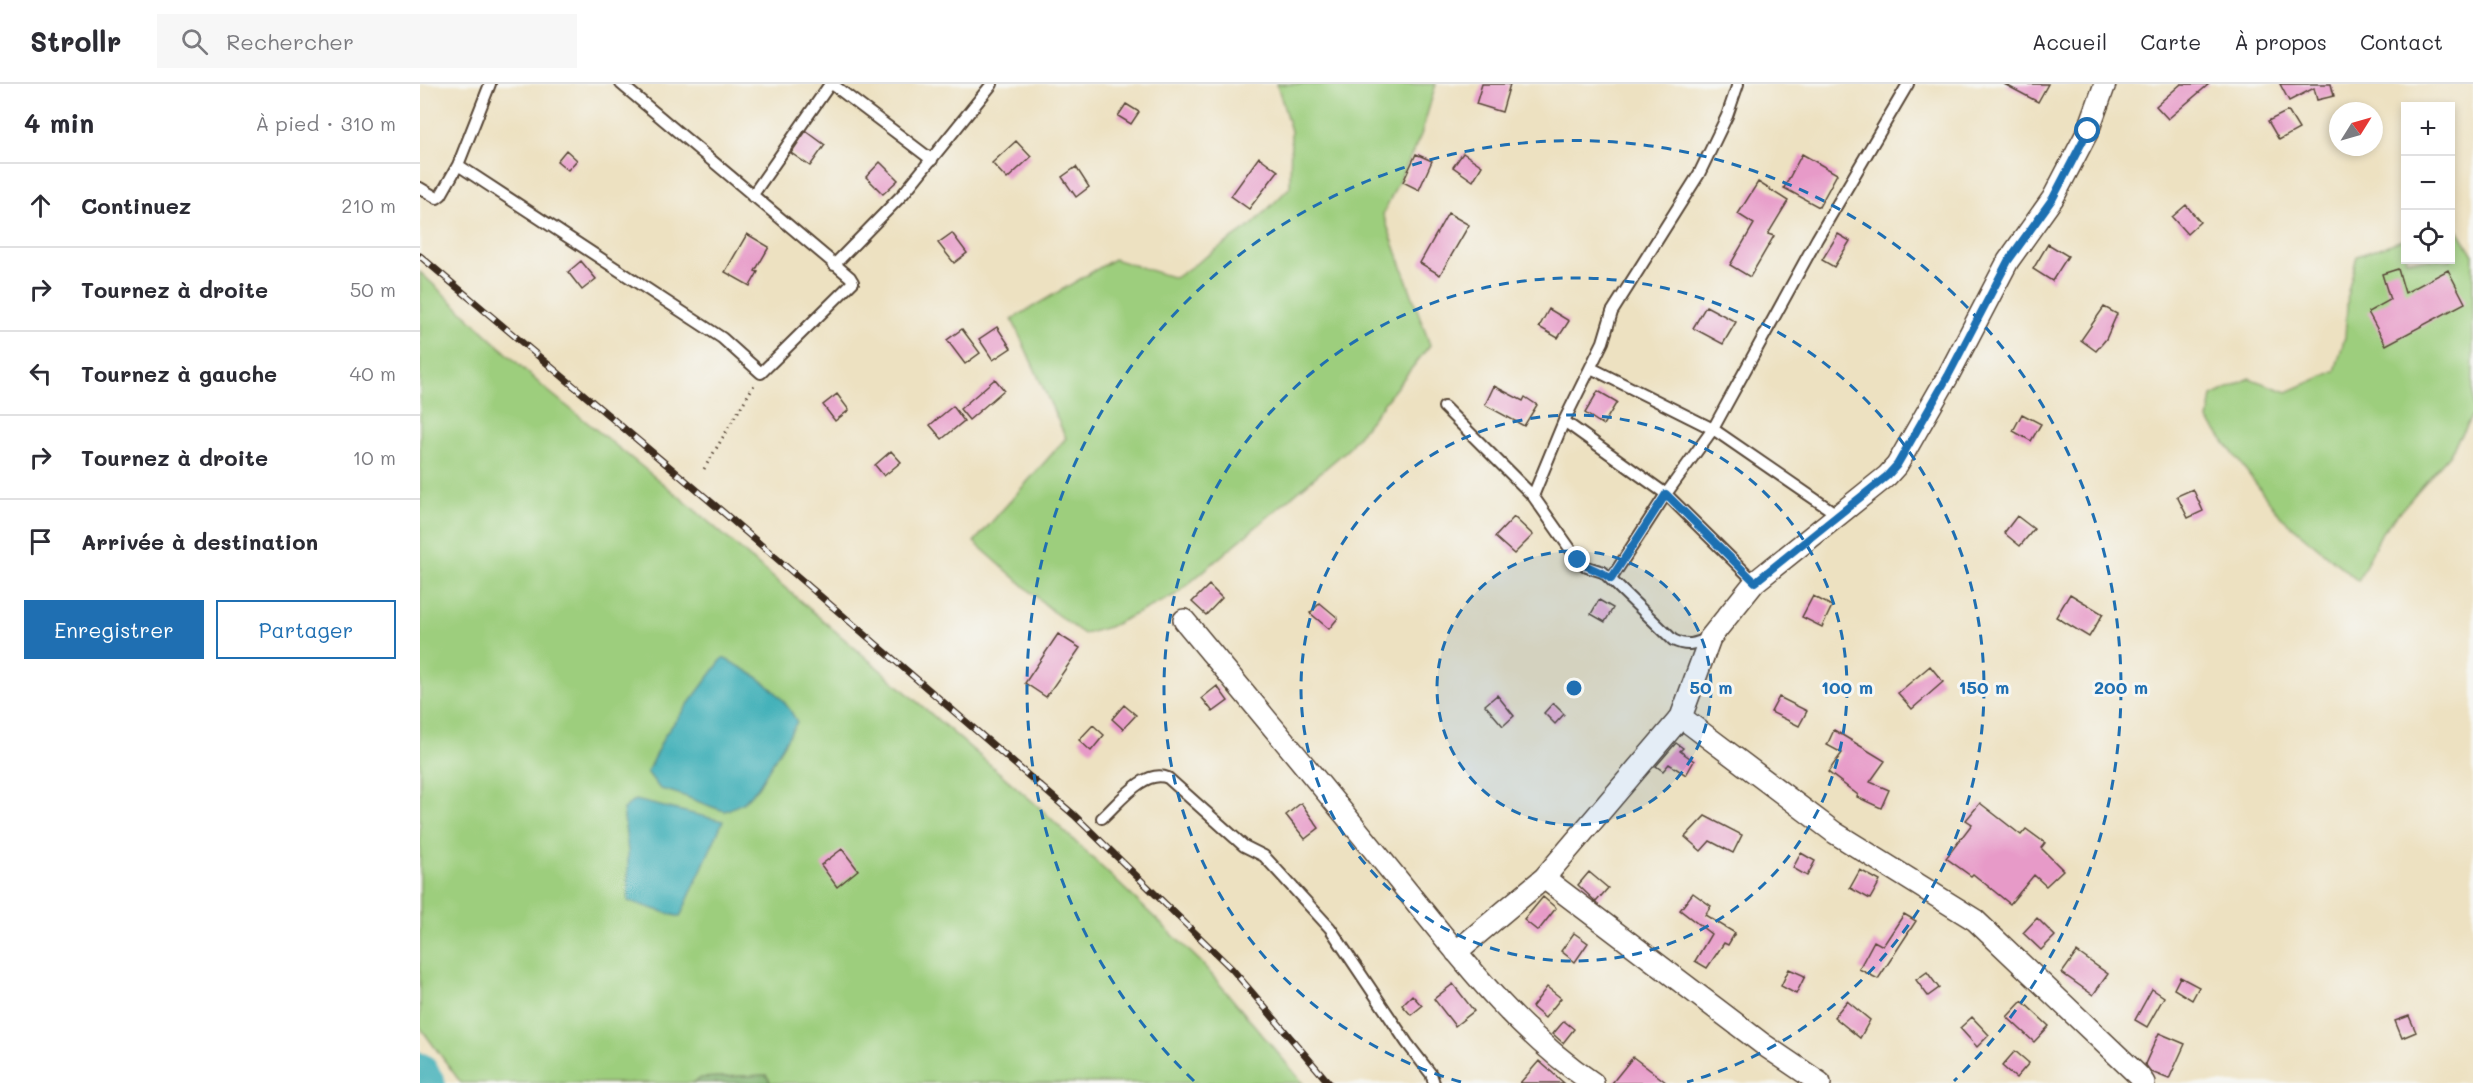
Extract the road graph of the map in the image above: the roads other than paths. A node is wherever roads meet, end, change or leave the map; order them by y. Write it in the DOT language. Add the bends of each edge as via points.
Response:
graph roads {
  1 [pos="490,84"];
  2 [pos="831,84"];
  3 [pos="992,84"];
  4 [pos="1738,84"];
  5 [pos="1908,84"];
  6 [pos="2105,84"];
  7 [pos="628,86"];
  8 [pos="932,160"];
  9 [pos="458,165"];
  10 [pos="420,188"];
  11 [pos="752,196"];
  12 [pos="834,265"];
  13 [pos="1591,368"];
  14 [pos="1444,407"];
  15 [pos="1564,421"];
  16 [pos="1713,429"];
  17 [pos="1666,494"];
  18 [pos="1533,496"];
  19 [pos="1838,515"];
  20 [pos="1611,579"];
  21 [pos="1755,582"];
  22 [pos="1184,621"];
  23 [pos="1710,638"];
  24 [pos="1681,717"];
  25 [pos="1102,818"];
  26 [pos="1544,878"];
  27 [pos="1456,952"];
  28 [pos="1434,1083"];
  29 [pos="1593,1083"];
  30 [pos="1820,1083"];
  31 [pos="2144,1083"];
  1 -- 9 [label="lane"];
  2 -- 8 [label="lane"];
  2 -- 11 [label="lane"];
  3 -- 8 [label="lane"];
  4 -- 13 [label="lane" via="1699,174 1612,312"];
  5 -- 16 [label="lane"];
  6 -- 19 [label="street" via="2088,131 2053,198 2008,261 1897,465"];
  7 -- 11 [label="lane"];
  8 -- 12 [label="lane"];
  9 -- 10 [label="lane" via="440,197"];
  9 -- 12 [label="lane" via="722,338 761,373 850,287 853,282"];
  11 -- 12 [label="lane"];
  13 -- 15 [label="lane"];
  13 -- 16 [label="lane"];
  14 -- 18 [label="lane"];
  15 -- 17 [label="lane"];
  15 -- 18 [label="lane"];
  16 -- 17 [label="lane"];
  16 -- 19 [label="lane"];
  17 -- 20 [label="lane"];
  17 -- 21 [label="lane"];
  18 -- 20 [label="lane" via="1578,560"];
  19 -- 21 [label="street"];
  20 -- 23 [label="lane" via="1673,640 1693,645"];
  21 -- 23 [label="street"];
  22 -- 27 [label="street"];
  23 -- 24 [label="street"];
  24 -- 26 [label="street"];
  24 -- 31 [label="street" via="1835,833 1975,920"];
  25 -- 28 [label="lane" via="1140,783 1155,776 1168,778 1244,846 1264,856 1330,928"];
  26 -- 27 [label="street"];
  26 -- 30 [label="street" via="1755,1039"];
  27 -- 29 [label="street" via="1511,1014"];
}
